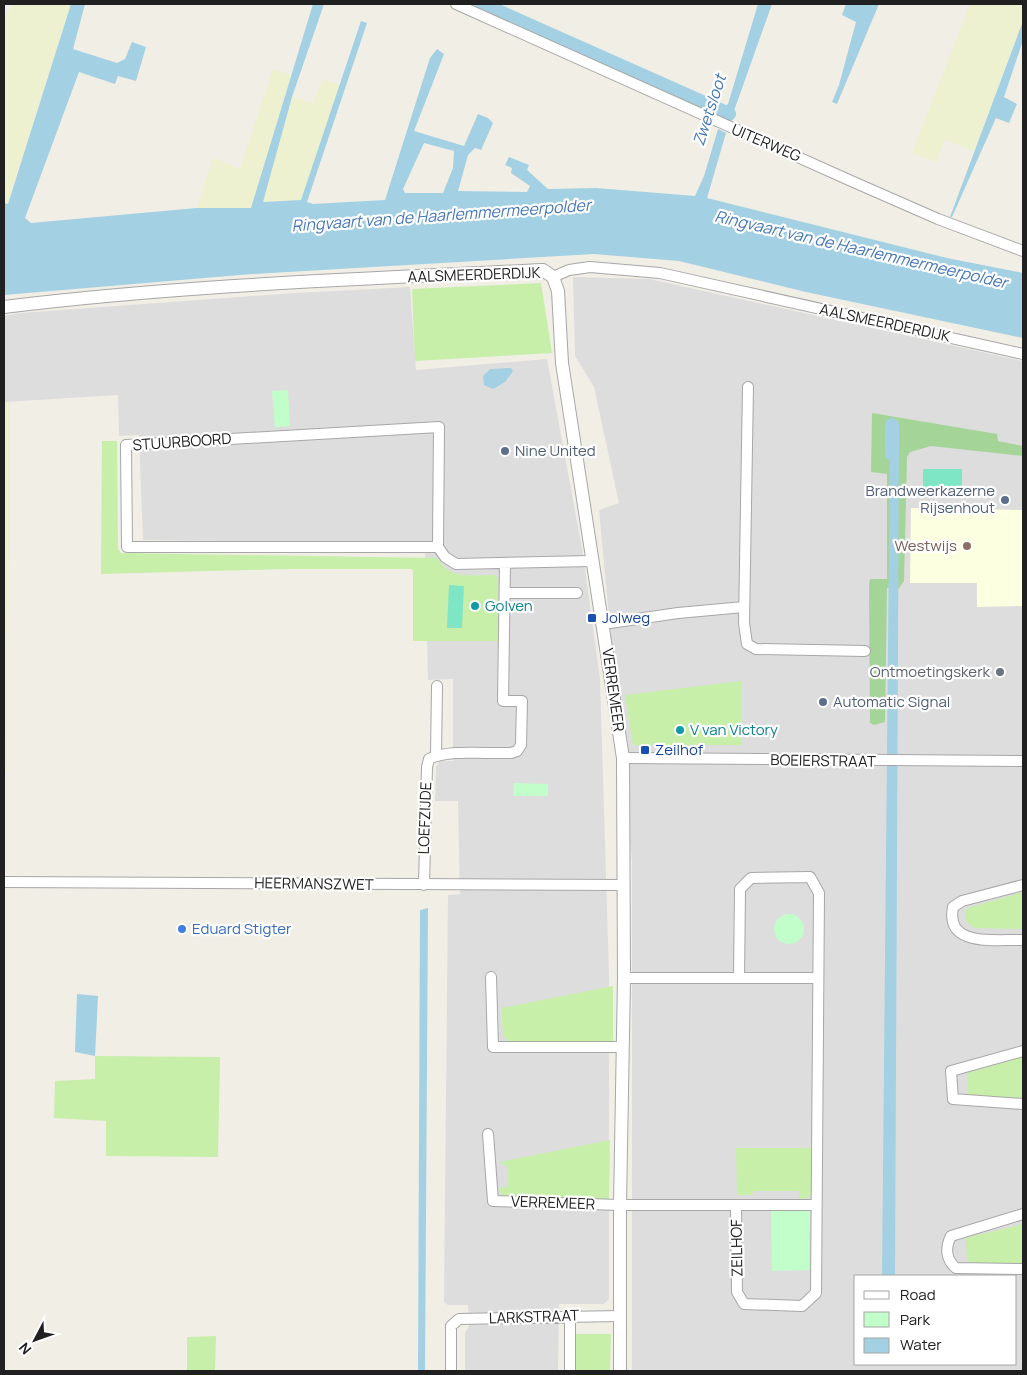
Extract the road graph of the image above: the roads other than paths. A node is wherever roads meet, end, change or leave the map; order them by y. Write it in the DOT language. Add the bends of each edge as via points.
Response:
graph roads {
  1 [pos="456,4"];
  2 [pos="1023,251"];
  3 [pos="553,277"];
  4 [pos="4,307"];
  5 [pos="1023,354"];
  6 [pos="748,387"];
  7 [pos="438,547"];
  8 [pos="592,561"];
  9 [pos="505,564"];
  10 [pos="505,593"];
  11 [pos="578,593"];
  12 [pos="744,607"];
  13 [pos="603,624"];
  14 [pos="865,651"];
  15 [pos="437,686"];
  16 [pos="436,755"];
  17 [pos="623,758"];
  18 [pos="1023,761"];
  19 [pos="4,882"];
  20 [pos="424,885"];
  21 [pos="1023,885"];
  22 [pos="624,886"];
  23 [pos="1023,940"];
  24 [pos="491,977"];
  25 [pos="624,978"];
  26 [pos="739,978"];
  27 [pos="818,978"];
  28 [pos="623,1047"];
  29 [pos="1023,1051"];
  30 [pos="1023,1104"];
  31 [pos="488,1134"];
  32 [pos="620,1205"];
  33 [pos="816,1205"];
  34 [pos="736,1206"];
  35 [pos="1023,1214"];
  36 [pos="1023,1269"];
  37 [pos="570,1315"];
  38 [pos="620,1316"];
  39 [pos="451,1371"];
  40 [pos="570,1371"];
  41 [pos="620,1371"];
  1 -- 2 [label="street, UITERWEG" via="938,219"];
  3 -- 4 [label="street, AALSMEERDERDIJK" via="543,270 393,278 185,290"];
  3 -- 5 [label="street, AALSMEERDERDIJK" via="569,270 590,268 660,273"];
  3 -- 8 [label="street, VERREMEER" via="558,291 562,363"];
  6 -- 12 [label="street"];
  7 -- 7 [label="street, STUURBOORD" via="128,547 126,445 440,427"];
  7 -- 9 [label="street" via="456,564"];
  8 -- 9 [label="street"];
  8 -- 13 [label="street, VERREMEER"];
  9 -- 10 [label="street"];
  10 -- 11 [label="street"];
  10 -- 16 [label="street" via="503,701 522,701 521,745 511,753"];
  12 -- 13 [label="street"];
  12 -- 14 [label="street" via="745,640 751,648"];
  13 -- 17 [label="street, VERREMEER"];
  15 -- 16 [label="street, LOEFZIJDE"];
  16 -- 20 [label="street, LOEFZIJDE" via="429,759 427,767"];
  17 -- 18 [label="street, BOEIERSTRAAT"];
  17 -- 22 [label="street, VERREMEER"];
  19 -- 20 [label="street, HEERMANSZWET"];
  20 -- 22 [label="street, HEERMANSZWET"];
  21 -- 23 [label="street" via="962,901 953,907 950,919 962,936"];
  22 -- 25 [label="street, VERREMEER"];
  24 -- 28 [label="street" via="493,1047"];
  25 -- 26 [label="street"];
  25 -- 28 [label="street, VERREMEER"];
  26 -- 27 [label="street"];
  26 -- 27 [label="street, ZEILHOF" via="740,889 751,878 810,877 819,893"];
  27 -- 33 [label="street, ZEILHOF"];
  28 -- 32 [label="street, VERREMEER"];
  29 -- 30 [label="street" via="951,1071 952,1099"];
  31 -- 32 [label="street, VERREMEER" via="493,1201"];
  32 -- 34 [label="street, ZEILHOF"];
  32 -- 38 [label="street, VERREMEER"];
  33 -- 34 [label="street, ZEILHOF"];
  33 -- 34 [label="street, ZEILHOF" via="816,1293 802,1306 744,1304 737,1292"];
  35 -- 36 [label="street" via="951,1236 947,1253 949,1262 956,1268"];
  37 -- 38 [label="street, LARKSTRAAT"];
  37 -- 39 [label="street, LARKSTRAAT" via="459,1319 451,1326"];
  37 -- 40 [label="street"];
  38 -- 41 [label="street, VERREMEER"];
}
